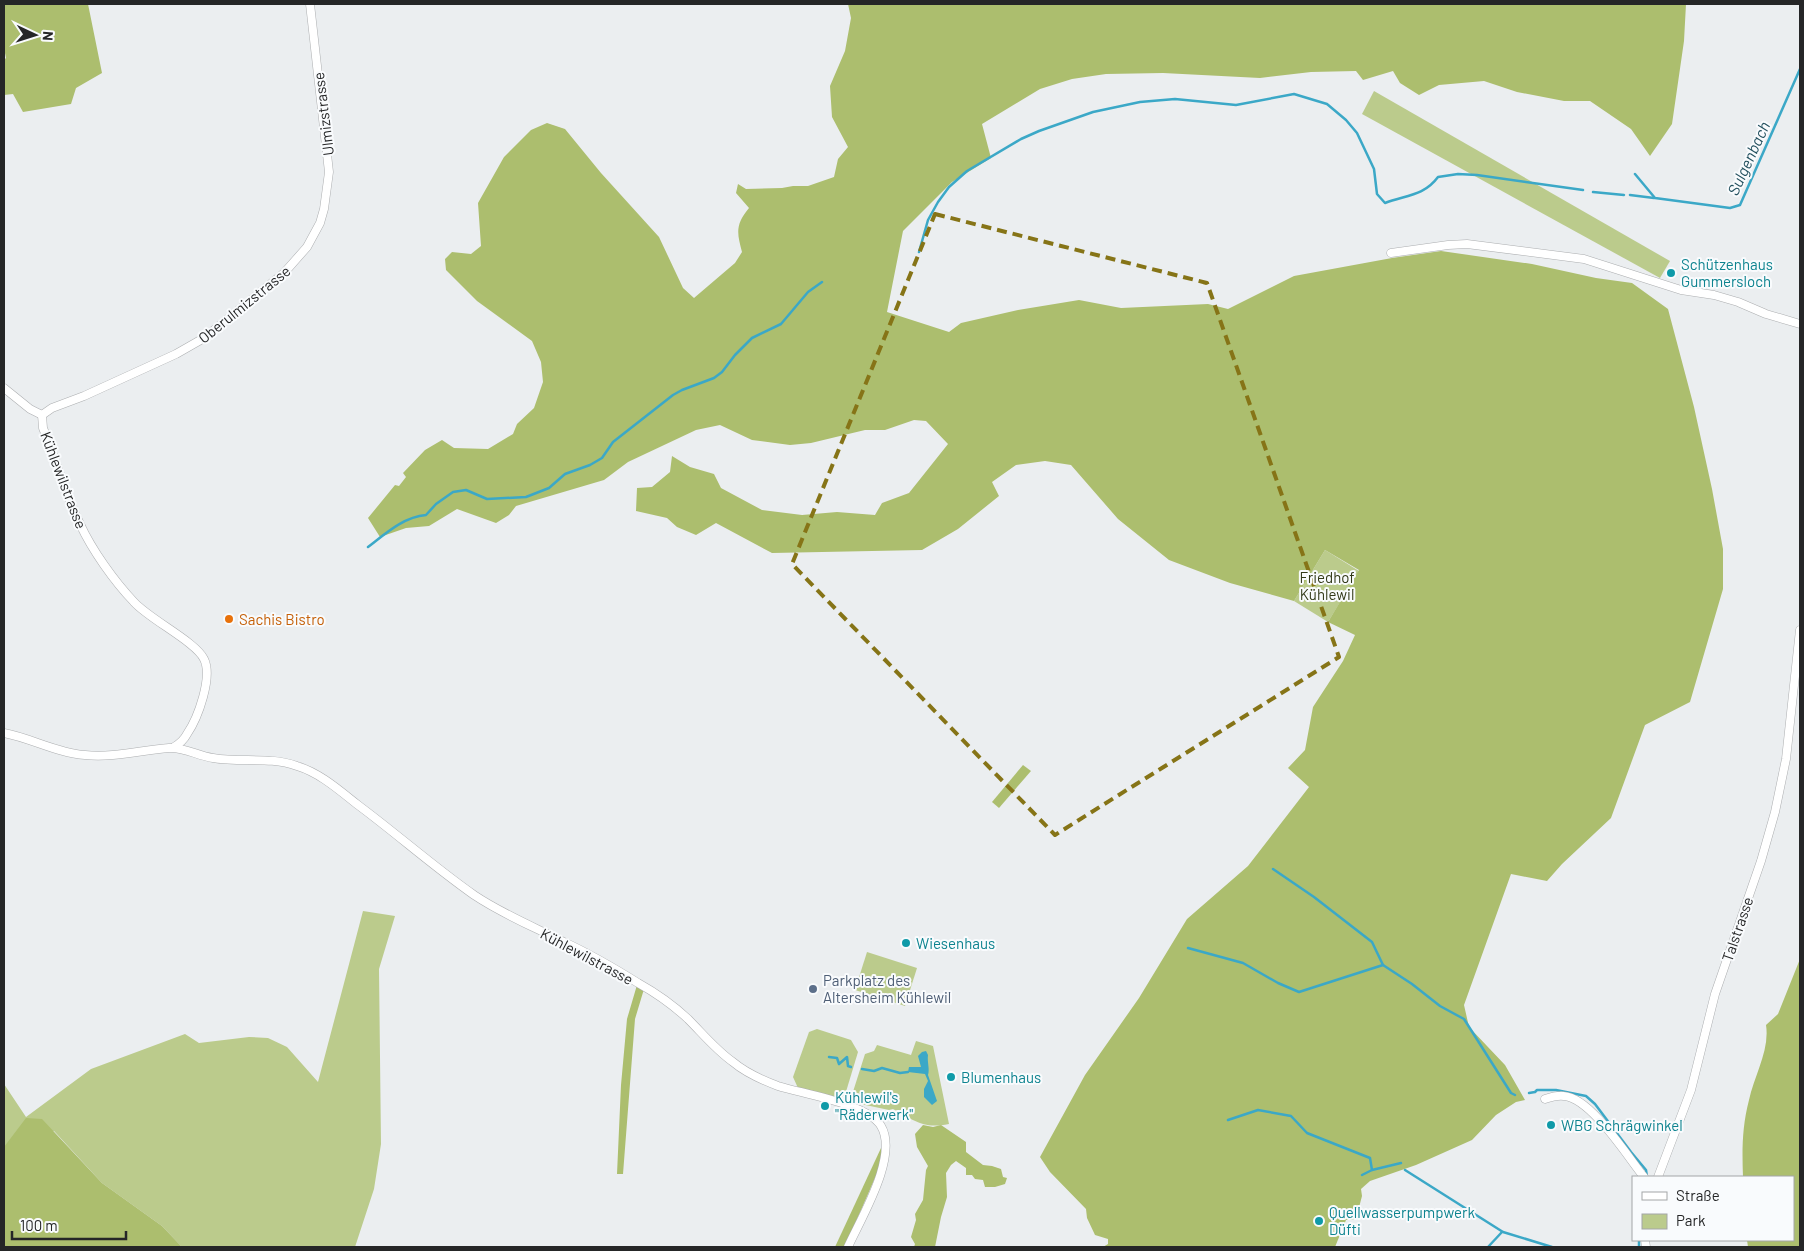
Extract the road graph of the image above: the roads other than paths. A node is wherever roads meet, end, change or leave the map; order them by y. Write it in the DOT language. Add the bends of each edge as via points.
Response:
graph roads {
  1 [pos="310,4"];
  2 [pos="320,223"];
  3 [pos="1391,253"];
  4 [pos="1800,324"];
  5 [pos="4,388"];
  6 [pos="42,414"];
  7 [pos="1800,630"];
  8 [pos="4,733"];
  9 [pos="188,733"];
  10 [pos="174,748"];
  11 [pos="195,753"];
  12 [pos="1545,1099"];
  13 [pos="1643,1176"];
  14 [pos="1658,1176"];
  15 [pos="848,1247"];
  1 -- 2 [label="street, Ulmizstrasse" via="329,172"];
  2 -- 6 [label="street, Oberulmizstrasse" via="307,248 294,263 204,338 176,354"];
  3 -- 4 [label="street" via="1468,244 1584,259 1681,290 1722,297"];
  5 -- 6 [label="street" via="30,409"];
  6 -- 9 [label="street, Kühlewilstrasse" via="43,428 75,514 100,557 135,604 204,657 204,691"];
  7 -- 14 [label="street, Talstrasse" via="1786,759 1775,812 1715,994 1691,1090"];
  8 -- 10 [label="street, Kühlewilstrasse" via="86,756"];
  9 -- 10 [label="street, Kühlewilstrasse"];
  9 -- 11 [label="street" via="188,744"];
  10 -- 11 [label="street, Kühlewilstrasse"];
  11 -- 15 [label="street, Kühlewilstrasse" via="221,759 279,761 315,773 498,910 585,952 660,997 742,1069 778,1086 854,1107 870,1115 883,1130 887,1153"];
  12 -- 13 [label="street" via="1564,1096 1589,1108"];
}
